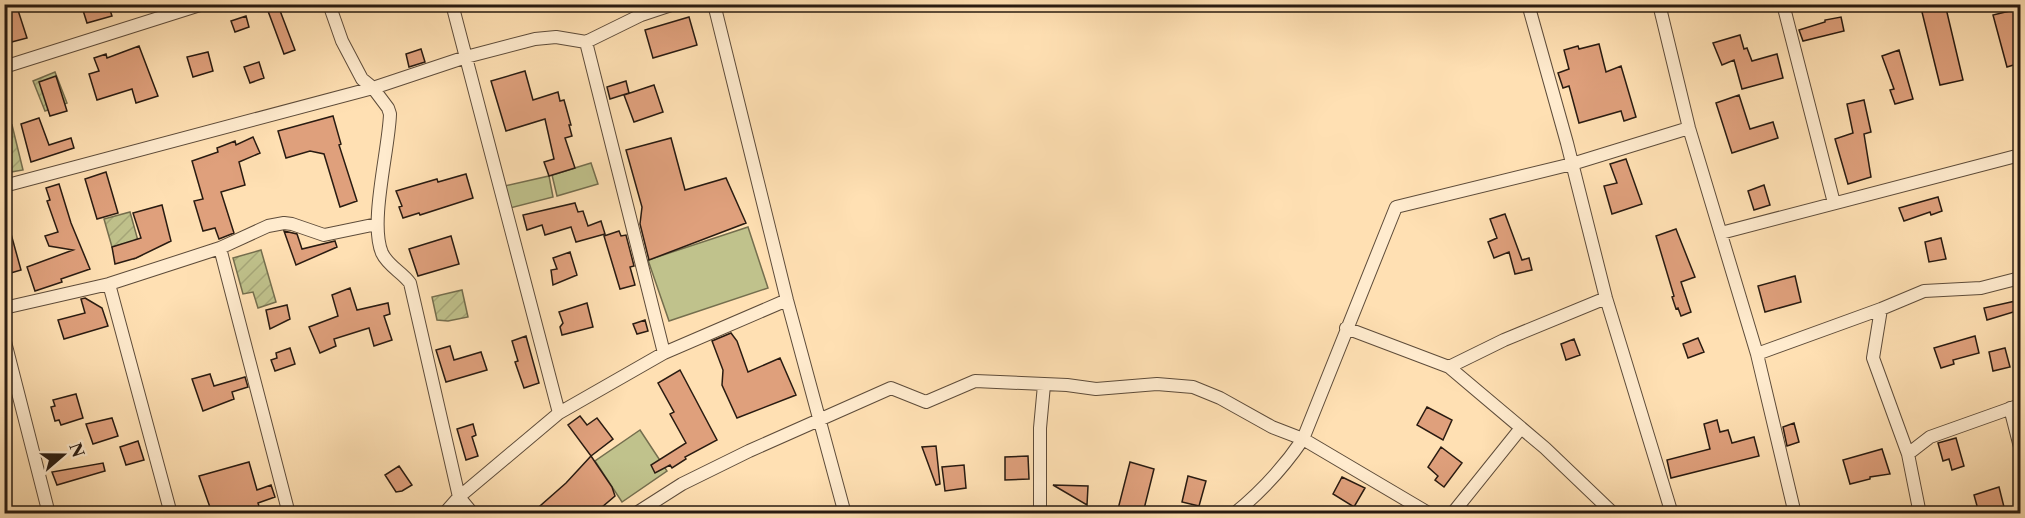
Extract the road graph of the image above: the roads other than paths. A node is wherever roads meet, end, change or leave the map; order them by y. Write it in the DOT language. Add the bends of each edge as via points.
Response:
graph roads {
  1 [pos="203,4"];
  2 [pos="329,4"];
  3 [pos="452,4"];
  4 [pos="674,4"];
  5 [pos="714,4"];
  6 [pos="1528,4"];
  7 [pos="1659,4"];
  8 [pos="1784,4"];
  9 [pos="586,42"];
  10 [pos="466,57"];
  11 [pos="4,68"];
  12 [pos="373,88"];
  13 [pos="1689,128"];
  14 [pos="2020,155"];
  15 [pos="1572,164"];
  16 [pos="4,186"];
  17 [pos="1834,203"];
  18 [pos="378,224"];
  19 [pos="1721,233"];
  20 [pos="219,248"];
  21 [pos="2020,278"];
  22 [pos="109,284"];
  23 [pos="1606,298"];
  24 [pos="787,300"];
  25 [pos="4,308"];
  26 [pos="1881,309"];
  27 [pos="1346,328"];
  28 [pos="4,338"];
  29 [pos="664,353"];
  30 [pos="1757,354"];
  31 [pos="1449,367"];
  32 [pos="1044,385"];
  33 [pos="2015,406"];
  34 [pos="559,412"];
  35 [pos="821,421"];
  36 [pos="1521,428"];
  37 [pos="1303,439"];
  38 [pos="2020,447"];
  39 [pos="1908,454"];
  40 [pos="459,497"];
  41 [pos="1249,508"];
  42 [pos="49,513"];
  43 [pos="171,513"];
  44 [pos="290,513"];
  45 [pos="444,513"];
  46 [pos="472,513"];
  47 [pos="635,513"];
  48 [pos="846,513"];
  49 [pos="1040,513"];
  50 [pos="1234,513"];
  51 [pos="1430,513"];
  52 [pos="1452,513"];
  53 [pos="1614,513"];
  54 [pos="1672,513"];
  55 [pos="1795,513"];
  56 [pos="1920,513"];
  1 -- 11 [label="street"];
  2 -- 12 [label="street" via="352,62"];
  3 -- 10 [label="street"];
  4 -- 9 [label="street"];
  5 -- 24 [label="street"];
  6 -- 15 [label="street"];
  7 -- 13 [label="street"];
  8 -- 17 [label="street"];
  9 -- 10 [label="street" via="545,37"];
  9 -- 29 [label="street"];
  10 -- 12 [label="street"];
  10 -- 34 [label="street"];
  12 -- 16 [label="street"];
  12 -- 18 [label="street" via="390,114"];
  13 -- 15 [label="street"];
  13 -- 19 [label="street"];
  14 -- 17 [label="street"];
  15 -- 23 [label="street"];
  15 -- 27 [label="street" via="1396,207"];
  17 -- 19 [label="street"];
  18 -- 20 [label="street" via="324,235 284,223"];
  18 -- 40 [label="street" via="381,250 410,284"];
  19 -- 30 [label="street"];
  20 -- 22 [label="street"];
  20 -- 44 [label="street"];
  21 -- 26 [label="street" via="1981,288 1924,291"];
  22 -- 25 [label="street"];
  22 -- 43 [label="street"];
  23 -- 31 [label="street"];
  23 -- 54 [label="street"];
  24 -- 29 [label="street"];
  24 -- 35 [label="street"];
  26 -- 30 [label="street"];
  26 -- 39 [label="street" via="1873,358"];
  27 -- 31 [label="street"];
  27 -- 37 [label="street"];
  28 -- 42 [label="street"];
  29 -- 34 [label="street"];
  30 -- 55 [label="street"];
  31 -- 36 [label="street"];
  32 -- 35 [label="street" via="975,381 926,402 891,388"];
  32 -- 37 [label="street" via="1096,389 1156,384 1193,387"];
  32 -- 49 [label="street"];
  33 -- 38 [label="street"];
  33 -- 39 [label="street" via="1930,437"];
  34 -- 40 [label="street"];
  35 -- 47 [label="street" via="682,484"];
  35 -- 48 [label="street"];
  36 -- 52 [label="street"];
  36 -- 53 [label="street"];
  37 -- 41 [label="street"];
  37 -- 51 [label="street"];
  39 -- 56 [label="street"];
  40 -- 45 [label="street"];
  40 -- 46 [label="street"];
  41 -- 50 [label="street"];
}
